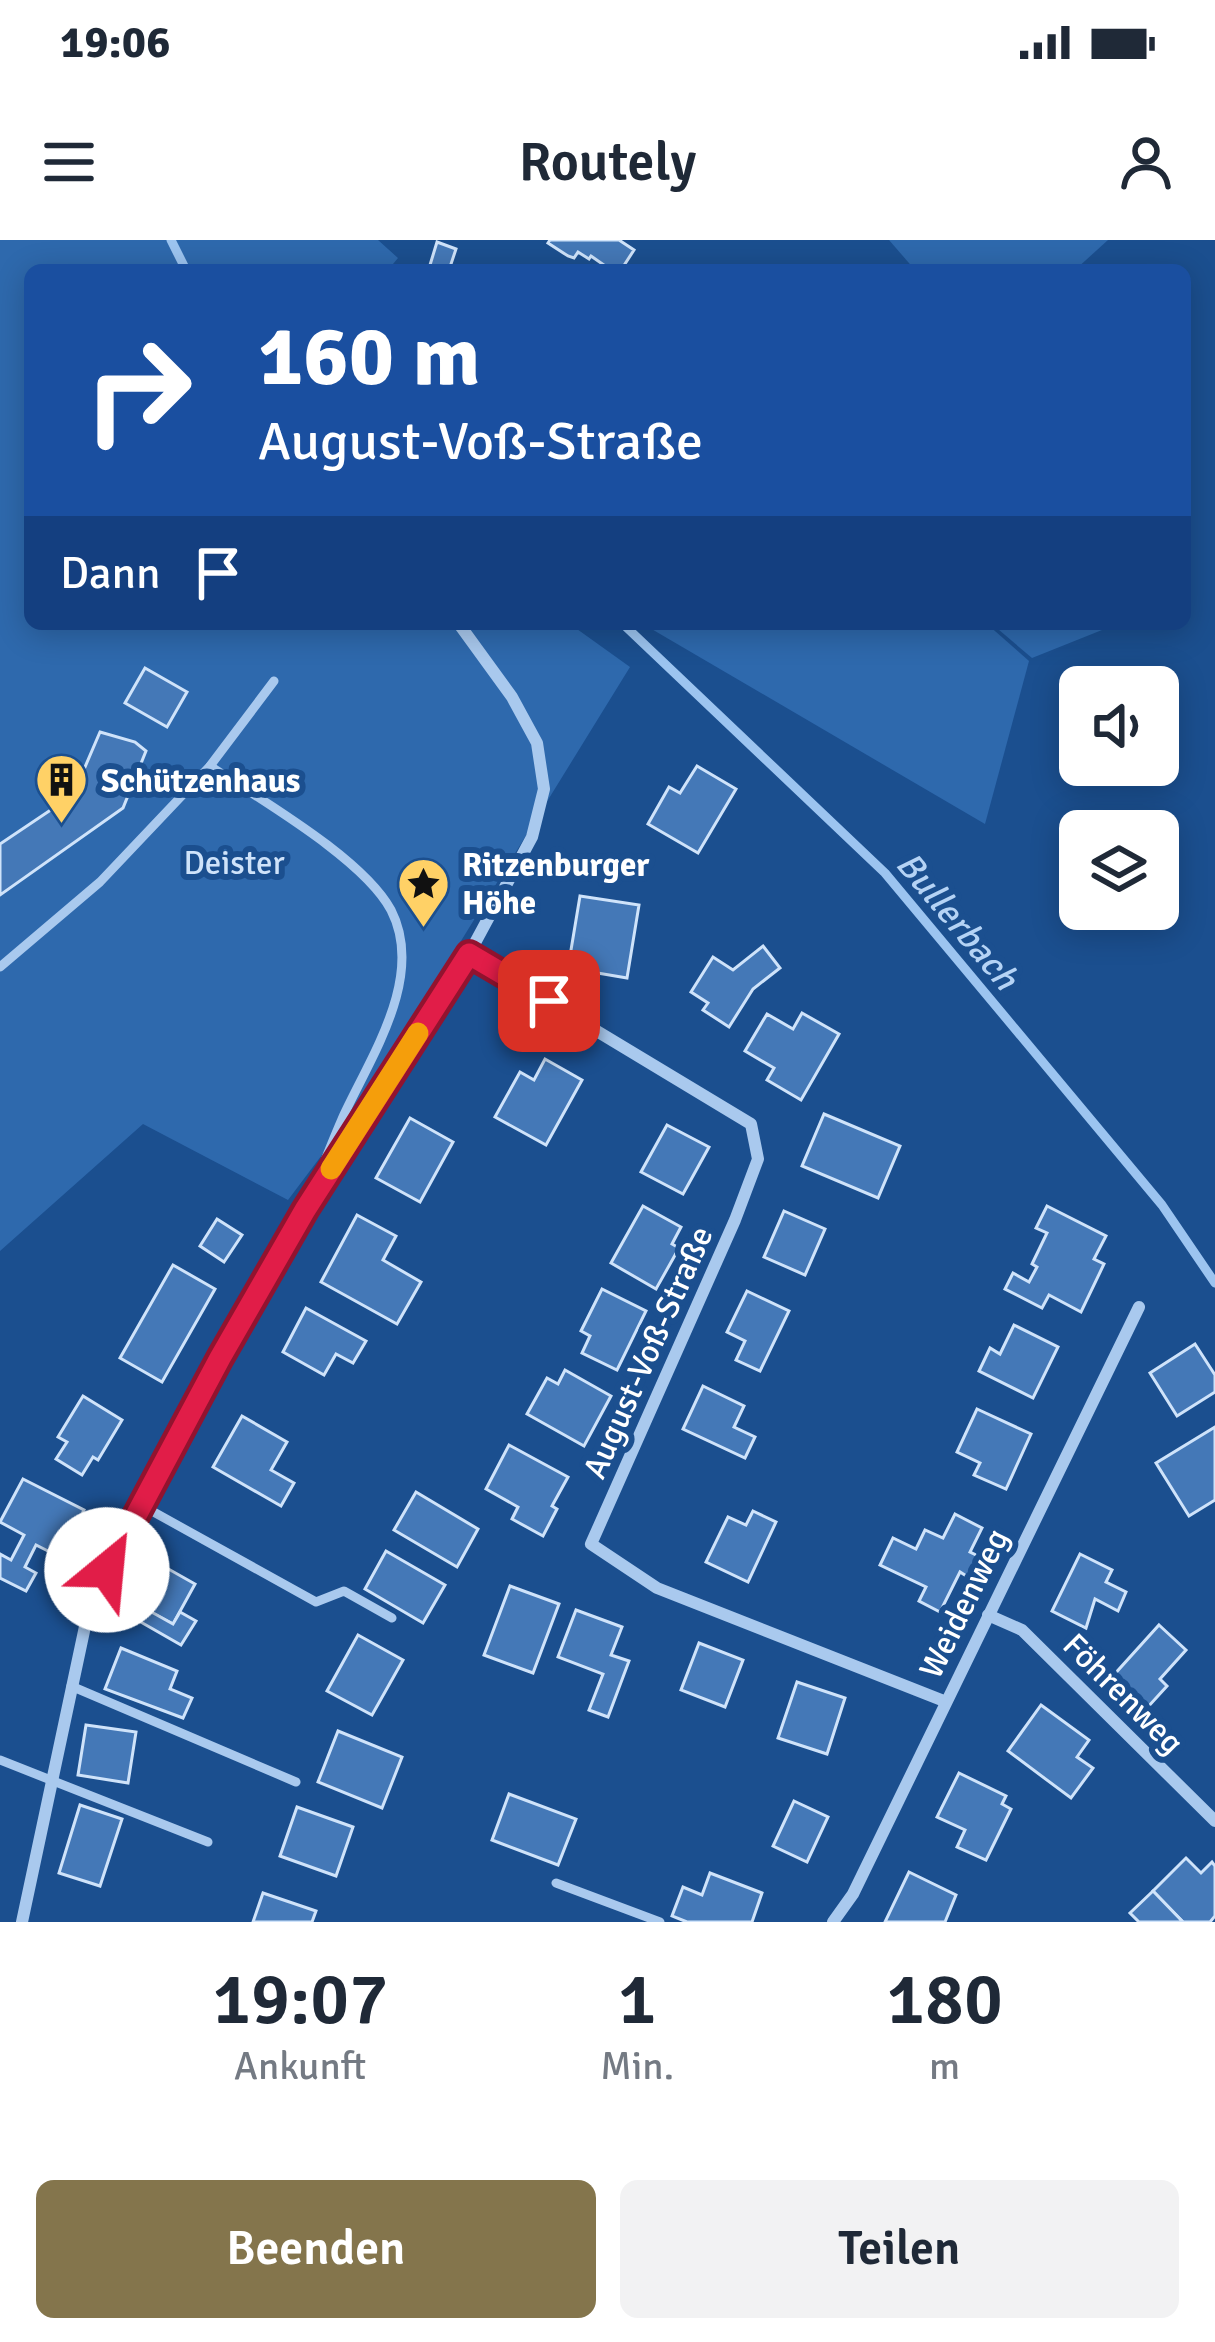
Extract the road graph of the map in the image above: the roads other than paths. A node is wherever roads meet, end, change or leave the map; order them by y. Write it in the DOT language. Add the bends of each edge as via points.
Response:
graph roads {
  1 [pos="462,630"];
  2 [pos="274,681"];
  3 [pos="210,766"];
  4 [pos="469,954"];
  5 [pos="0,967"];
  6 [pos="305,1210"];
  7 [pos="1139,1307"];
  8 [pos="141,1505"];
  9 [pos="988,1615"];
  10 [pos="392,1618"];
  11 [pos="71,1686"];
  12 [pos="944,1701"];
  13 [pos="0,1760"];
  14 [pos="52,1778"];
  15 [pos="296,1782"];
  16 [pos="1215,1821"];
  17 [pos="208,1842"];
  18 [pos="556,1883"];
  19 [pos="22,1922"];
  20 [pos="660,1922"];
  21 [pos="833,1922"];
  1 -- 4 [label="street" via="537,743 544,790 532,837"];
  2 -- 3 [label="lane"];
  3 -- 5 [label="lane" via="100,882"];
  3 -- 6 [label="lane" via="362,876 391,910 403,954 376,1050"];
  4 -- 6 [label="street"];
  4 -- 12 [label="street, August-Voß-Straße" via="751,1124 758,1159 735,1220 590,1544 657,1588"];
  6 -- 8 [label="street"];
  7 -- 9 [label="street, Weidenweg"];
  8 -- 10 [label="lane" via="316,1602 344,1592"];
  8 -- 11 [label="street" via="90,1603"];
  9 -- 12 [label="street, Weidenweg"];
  9 -- 16 [label="street, Föhrenweg" via="1022,1630"];
  11 -- 14 [label="street"];
  11 -- 15 [label="lane"];
  12 -- 21 [label="street, Weidenweg"];
  13 -- 14 [label="lane"];
  14 -- 17 [label="lane"];
  14 -- 19 [label="street"];
  18 -- 20 [label="lane"];
}
